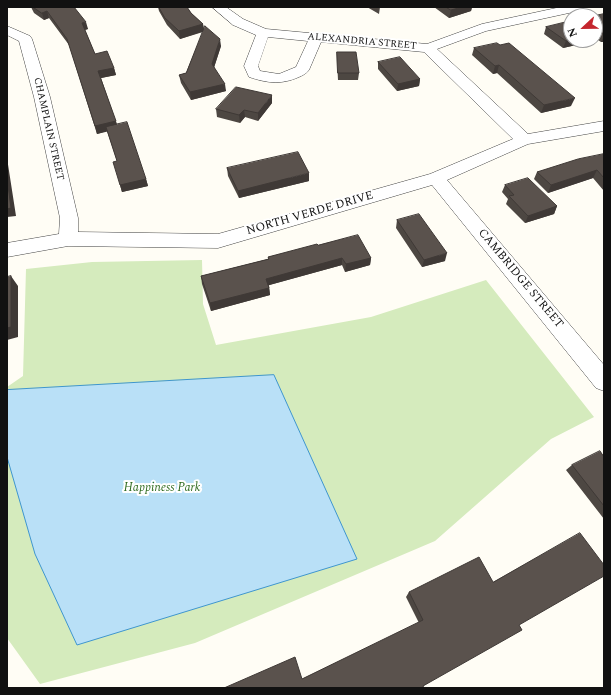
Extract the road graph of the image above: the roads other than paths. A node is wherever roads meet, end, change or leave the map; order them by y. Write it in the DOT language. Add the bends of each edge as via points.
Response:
graph roads {
  1 [pos="218,7"];
  2 [pos="578,7"];
  3 [pos="7,30"];
  4 [pos="263,33"];
  5 [pos="316,38"];
  6 [pos="428,48"];
  7 [pos="604,126"];
  8 [pos="524,140"];
  9 [pos="436,178"];
  10 [pos="68,240"];
  11 [pos="7,250"];
  12 [pos="604,381"];
  1 -- 4 [label="street, ALEXANDRIA STREET" via="238,22"];
  2 -- 6 [label="street" via="482,28"];
  3 -- 10 [label="street, CHAMPLAIN STREET" via="25,39 42,97 69,218"];
  4 -- 5 [label="street, ALEXANDRIA STREET"];
  4 -- 5 [label="street" via="250,66 254,74 271,80 287,78 302,70"];
  5 -- 6 [label="street, ALEXANDRIA STREET"];
  6 -- 8 [label="street, ALEXANDRIA STREET"];
  7 -- 8 [label="street, NORTH VERDE DRIVE"];
  8 -- 9 [label="street, NORTH VERDE DRIVE"];
  9 -- 10 [label="street, NORTH VERDE DRIVE" via="218,241"];
  9 -- 12 [label="street, CAMBRIDGE STREET"];
  10 -- 11 [label="street, NORTH VERDE DRIVE"];
}
